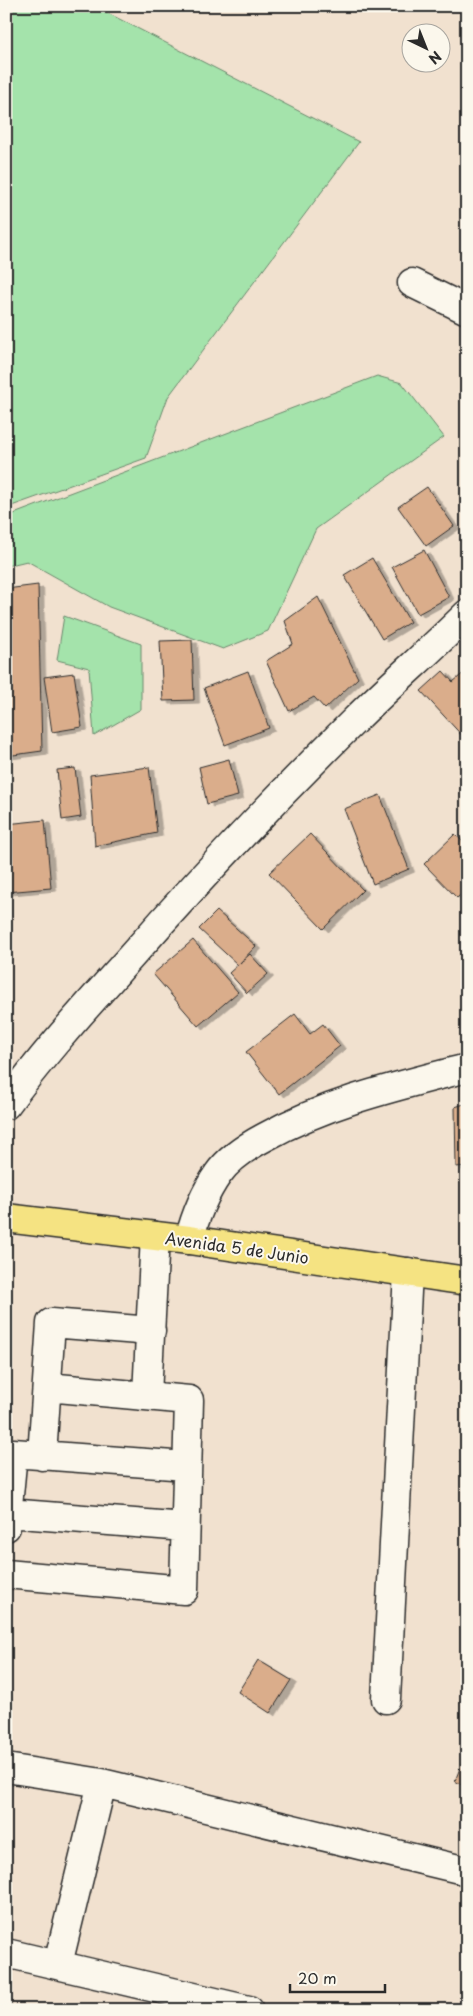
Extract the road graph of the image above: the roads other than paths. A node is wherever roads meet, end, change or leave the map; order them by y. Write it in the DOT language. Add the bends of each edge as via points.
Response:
graph roads {
  1 [pos="412,284"];
  2 [pos="467,310"];
  3 [pos="464,623"];
  4 [pos="467,1068"];
  5 [pos="6,1105"];
  6 [pos="6,1218"];
  7 [pos="155,1236"];
  8 [pos="189,1240"];
  9 [pos="408,1272"];
  10 [pos="467,1281"];
  11 [pos="151,1331"];
  12 [pos="47,1387"];
  13 [pos="147,1395"];
  14 [pos="42,1456"];
  15 [pos="186,1466"];
  16 [pos="7,1520"];
  17 [pos="185,1527"];
  18 [pos="6,1574"];
  19 [pos="386,1699"];
  20 [pos="6,1768"];
  21 [pos="102,1783"];
  22 [pos="467,1870"];
  23 [pos="6,1953"];
  24 [pos="58,1964"];
  25 [pos="249,2010"];
  1 -- 2 [label="street"];
  3 -- 5 [label="street" via="354,720 241,836 96,996"];
  4 -- 8 [label="street" via="330,1107 288,1124 244,1148 218,1174 196,1215"];
  6 -- 7 [label="main road, Avenida 5 de Junio"];
  7 -- 8 [label="main road, Avenida 5 de Junio"];
  7 -- 11 [label="street"];
  8 -- 9 [label="main road, Avenida 5 de Junio"];
  9 -- 10 [label="main road, Avenida 5 de Junio"];
  9 -- 19 [label="street"];
  11 -- 12 [label="street" via="51,1323"];
  11 -- 13 [label="street"];
  12 -- 13 [label="street"];
  12 -- 14 [label="street"];
  13 -- 15 [label="street" via="189,1400"];
  14 -- 15 [label="street"];
  14 -- 16 [label="street" via="13,1454"];
  15 -- 17 [label="street"];
  16 -- 17 [label="street"];
  17 -- 18 [label="street" via="184,1590"];
  20 -- 21 [label="street"];
  21 -- 22 [label="street"];
  21 -- 24 [label="street"];
  23 -- 24 [label="street"];
  24 -- 25 [label="street"];
}
